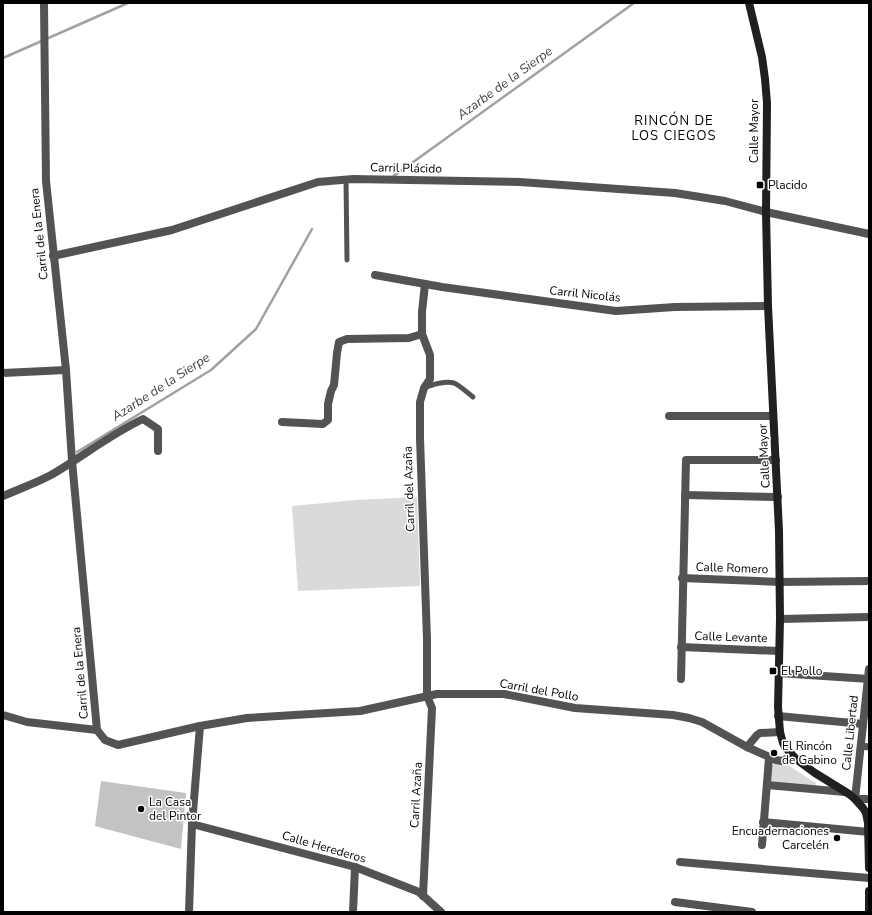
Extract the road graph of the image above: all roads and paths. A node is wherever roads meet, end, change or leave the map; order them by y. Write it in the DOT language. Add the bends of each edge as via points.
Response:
graph roads {
  1 [pos="44,3"];
  2 [pos="748,3"];
  3 [pos="346,179"];
  4 [pos="766,212"];
  5 [pos="869,234"];
  6 [pos="53,256"];
  7 [pos="347,260"];
  8 [pos="375,275"];
  9 [pos="425,284"];
  10 [pos="768,306"];
  11 [pos="422,334"];
  12 [pos="66,370"];
  13 [pos="3,373"];
  14 [pos="424,388"];
  15 [pos="473,397"];
  16 [pos="669,416"];
  17 [pos="774,416"];
  18 [pos="282,422"];
  19 [pos="158,451"];
  20 [pos="776,460"];
  21 [pos="72,461"];
  22 [pos="3,496"];
  23 [pos="685,496"];
  24 [pos="778,497"];
  25 [pos="682,578"];
  26 [pos="780,582"];
  27 [pos="869,582"];
  28 [pos="869,617"];
  29 [pos="780,619"];
  30 [pos="681,647"];
  31 [pos="779,651"];
  32 [pos="869,669"];
  33 [pos="778,674"];
  34 [pos="681,679"];
  35 [pos="868,679"];
  36 [pos="427,696"];
  37 [pos="3,715"];
  38 [pos="778,716"];
  39 [pos="863,724"];
  40 [pos="200,726"];
  41 [pos="97,730"];
  42 [pos="780,732"];
  43 [pos="865,746"];
  44 [pos="747,747"];
  45 [pos="792,756"];
  46 [pos="769,758"];
  47 [pos="767,785"];
  48 [pos="845,792"];
  49 [pos="855,799"];
  50 [pos="869,799"];
  51 [pos="763,822"];
  52 [pos="192,824"];
  53 [pos="869,832"];
  54 [pos="762,845"];
  55 [pos="869,848"];
  56 [pos="680,862"];
  57 [pos="355,866"];
  58 [pos="869,868"];
  59 [pos="869,878"];
  60 [pos="869,891"];
  61 [pos="423,896"];
  62 [pos="675,902"];
  63 [pos="713,909"];
  64 [pos="189,912"];
  65 [pos="353,912"];
  66 [pos="441,912"];
  67 [pos="752,912"];
  68 [pos="869,912"];
  1 -- 6 [label="street, Carril de la Enera" via="46,181"];
  2 -- 4 [label="main road, Calle Mayor" via="762,57 766,91"];
  3 -- 4 [label="street, Carril Plácido" via="520,182 675,193 725,201"];
  3 -- 6 [label="street, Carril Plácido" via="318,182 172,230"];
  3 -- 7 [label="lane"];
  4 -- 5 [label="street, Carril Plácido"];
  4 -- 10 [label="main road, Calle Mayor"];
  6 -- 12 [label="street, Carril de la Enera"];
  8 -- 9 [label="street, Carril Nicolás"];
  9 -- 10 [label="street, Carril Nicolás" via="616,311 675,307"];
  9 -- 11 [label="street, Carril del Azaña"];
  10 -- 17 [label="main road, Calle Mayor"];
  11 -- 14 [label="street, Carril del Azaña" via="430,355 430,379"];
  11 -- 18 [label="street" via="409,338 347,339 339,342 334,385 328,404 328,420 323,424"];
  12 -- 13 [label="street"];
  12 -- 21 [label="street, Carril de la Enera"];
  14 -- 15 [label="lane" via="440,383 454,383"];
  14 -- 36 [label="street, Carril del Azaña" via="420,402 420,438"];
  16 -- 17 [label="street"];
  17 -- 20 [label="main road, Calle Mayor"];
  19 -- 21 [label="street" via="158,429 143,418"];
  20 -- 23 [label="street" via="686,460"];
  20 -- 24 [label="main road, Calle Mayor"];
  21 -- 22 [label="street" via="45,478"];
  21 -- 41 [label="street, Carril de la Enera"];
  23 -- 24 [label="street"];
  23 -- 25 [label="street"];
  24 -- 26 [label="main road, Calle Mayor"];
  25 -- 26 [label="street, Calle Romero"];
  25 -- 30 [label="street"];
  26 -- 27 [label="street, Calle Romero"];
  26 -- 29 [label="main road, Calle Mayor"];
  28 -- 29 [label="street"];
  29 -- 31 [label="main road, Calle Mayor"];
  30 -- 31 [label="street, Calle Levante"];
  30 -- 34 [label="street"];
  31 -- 33 [label="main road, Calle Mayor"];
  32 -- 35 [label="street, Calle Libertad"];
  33 -- 35 [label="street"];
  33 -- 38 [label="main road, Calle Mayor"];
  35 -- 39 [label="street, Calle Libertad"];
  36 -- 40 [label="street, Carril del Pollo" via="360,711 247,718"];
  36 -- 44 [label="street, Carril del Pollo" via="504,694 575,708 673,715 702,722"];
  36 -- 61 [label="street, Carril Azaña" via="432,708"];
  37 -- 41 [label="street" via="27,722"];
  38 -- 39 [label="street"];
  38 -- 42 [label="main road, Calle Mayor"];
  39 -- 43 [label="street, Calle Libertad"];
  40 -- 41 [label="street, Carril de la Enera" via="118,745 105,740"];
  40 -- 52 [label="street"];
  42 -- 44 [label="street" via="760,733"];
  42 -- 45 [label="main road, Calle Mayor"];
  43 -- 49 [label="street, Calle Libertad"];
  44 -- 46 [label="street, Carril del Pollo"];
  45 -- 46 [label="street, Carril del Pollo" via="782,761"];
  45 -- 48 [label="main road, Calle Mayor"];
  46 -- 47 [label="street"];
  47 -- 48 [label="street"];
  47 -- 51 [label="street"];
  48 -- 49 [label="main road, Calle Mayor"];
  49 -- 50 [label="street"];
  49 -- 53 [label="main road, Calle Mayor" via="866,813"];
  51 -- 53 [label="street"];
  51 -- 54 [label="street"];
  52 -- 57 [label="street, Calle Herederos"];
  52 -- 64 [label="street"];
  53 -- 55 [label="main road, Calle Mayor"];
  55 -- 58 [label="main road, Calle Mayor"];
  56 -- 59 [label="street"];
  57 -- 61 [label="street, Calle Herederos"];
  57 -- 65 [label="street"];
  60 -- 68 [label="main road"];
  61 -- 66 [label="street, Calle Herederos"];
  62 -- 63 [label="street"];
  63 -- 67 [label="street"];
}
